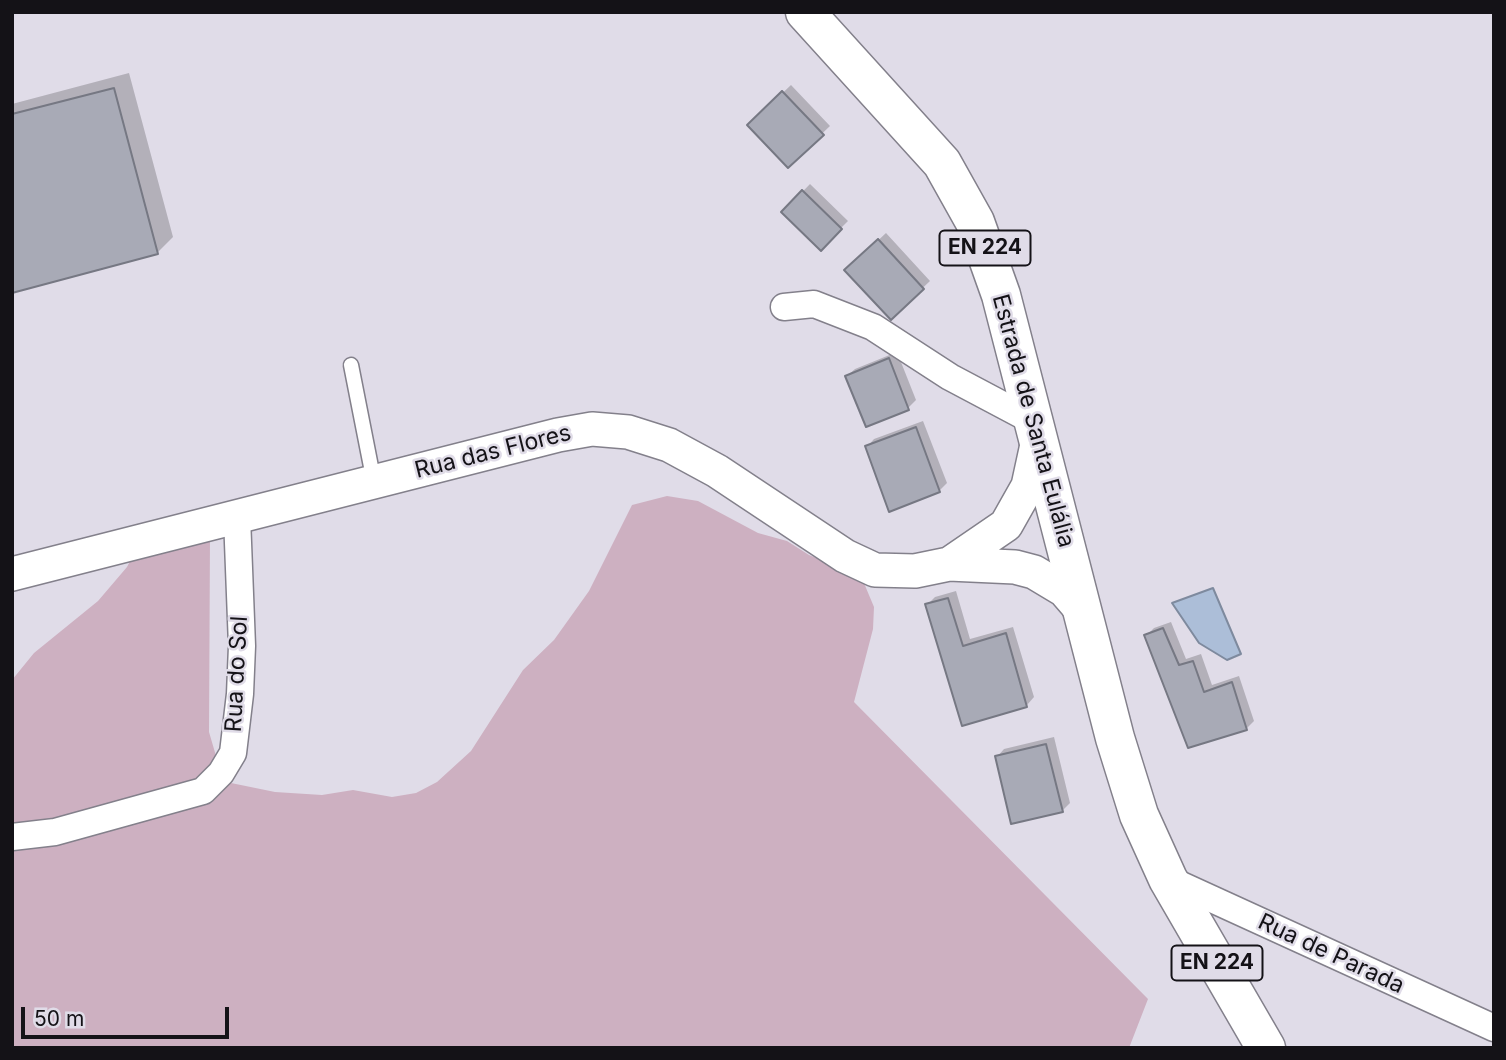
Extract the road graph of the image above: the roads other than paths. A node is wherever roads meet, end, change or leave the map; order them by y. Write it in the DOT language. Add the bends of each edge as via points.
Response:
graph roads {
  1 [pos="805,12"];
  2 [pos="784,307"];
  3 [pos="351,365"];
  4 [pos="1036,430"];
  5 [pos="374,482"];
  6 [pos="237,517"];
  7 [pos="1006,525"];
  8 [pos="1063,537"];
  9 [pos="949,564"];
  10 [pos="1014,566"];
  11 [pos="12,574"];
  12 [pos="1083,612"];
  13 [pos="12,838"];
  14 [pos="1168,879"];
  15 [pos="1494,1028"];
  16 [pos="1266,1048"];
  1 -- 4 [label="main road, Estrada de Santa Eulália / EN 224" via="942,163 975,222 1001,295"];
  2 -- 4 [label="street" via="814,304 873,327"];
  3 -- 5 [label="lane"];
  4 -- 7 [label="street" via="1028,486"];
  4 -- 8 [label="main road, Estrada de Santa Eulália / EN 224"];
  5 -- 6 [label="street, Rua das Flores"];
  5 -- 9 [label="street, Rua das Flores" via="558,435 592,429 628,432 669,445 717,471 845,555 876,570 915,571"];
  6 -- 11 [label="street, Rua das Flores"];
  6 -- 13 [label="street, Rua do Sol" via="240,694 233,753 221,773 202,791 55,832"];
  7 -- 8 [label="street" via="1035,523"];
  7 -- 9 [label="street"];
  8 -- 10 [label="street" via="1046,555"];
  8 -- 12 [label="main road, Estrada de Santa Eulália / EN 224"];
  9 -- 10 [label="street"];
  10 -- 12 [label="street" via="1051,581"];
  12 -- 14 [label="main road, Estrada de Santa Eulália / EN 224" via="1139,815"];
  14 -- 15 [label="street, Rua de Parada"];
  14 -- 16 [label="main road, EN 224"];
}
